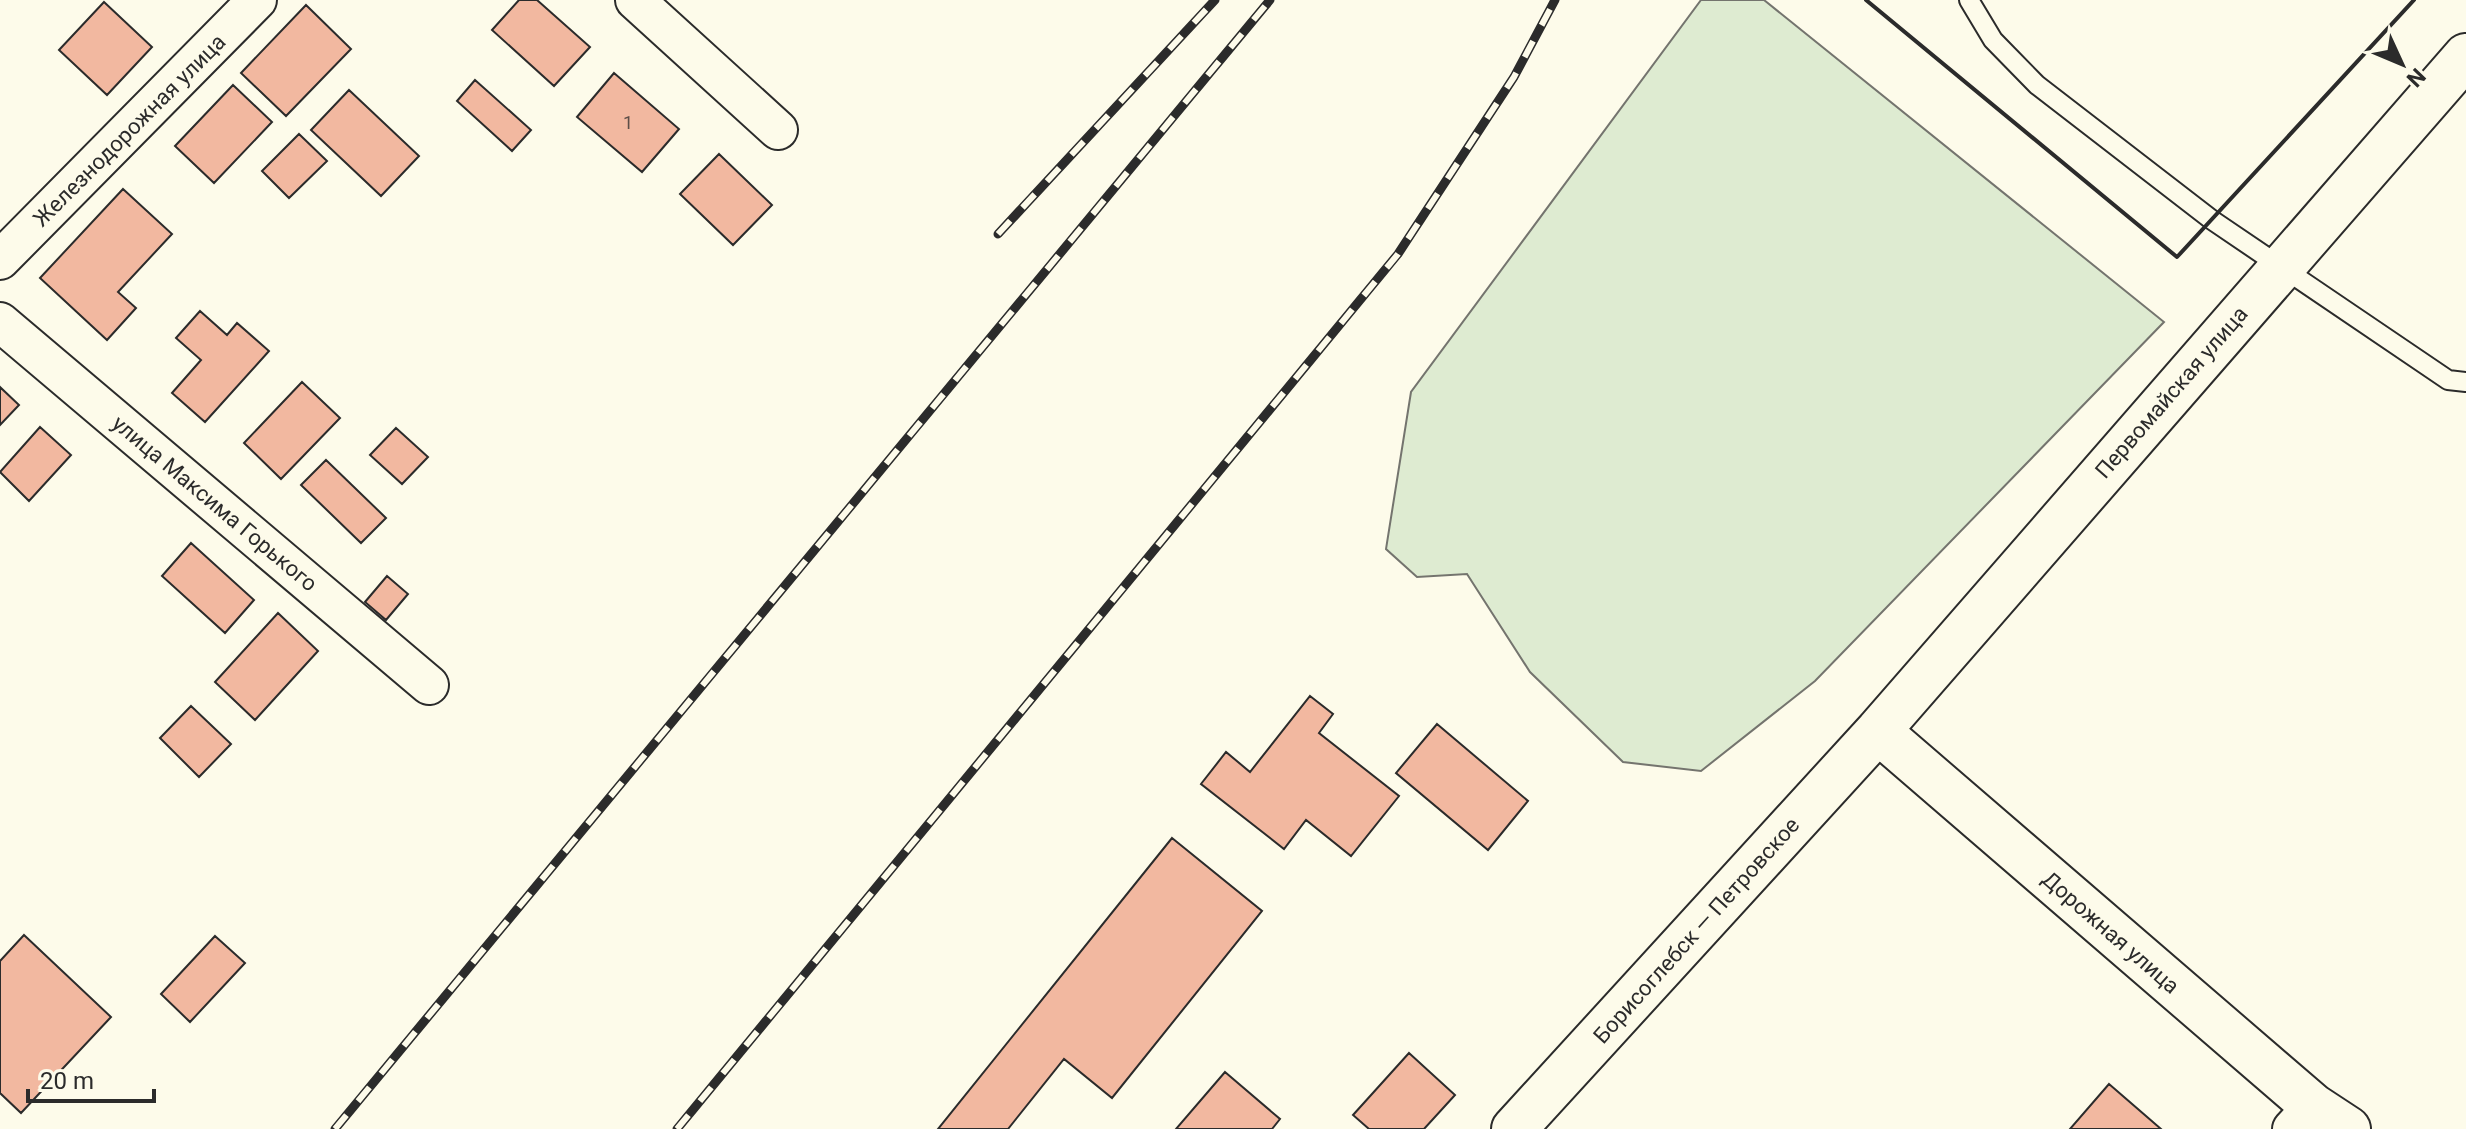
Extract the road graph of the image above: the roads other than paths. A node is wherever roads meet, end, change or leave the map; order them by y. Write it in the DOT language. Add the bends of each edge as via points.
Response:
graph roads {
  1 [pos="257,0"];
  2 [pos="635,0"];
  3 [pos="1969,0"];
  4 [pos="2466,56"];
  5 [pos="778,130"];
  6 [pos="0,260"];
  7 [pos="2280,266"];
  8 [pos="0,322"];
  9 [pos="2466,382"];
  10 [pos="429,685"];
  11 [pos="1878,731"];
  12 [pos="2318,1121"];
  13 [pos="1514,1129"];
  1 -- 6 [label="street, Железнодорожная улица"];
  2 -- 5 [label="street"];
  3 -- 7 [label="lane" via="1993,40 2037,85"];
  4 -- 7 [label="street, Первомайская улица"];
  7 -- 9 [label="lane" via="2448,380"];
  7 -- 11 [label="street, Первомайская улица"];
  8 -- 10 [label="street, улица Максима Горького"];
  11 -- 12 [label="street, Дорожная улица"];
  11 -- 13 [label="street, Борисоглебск — Петровское"];
}
